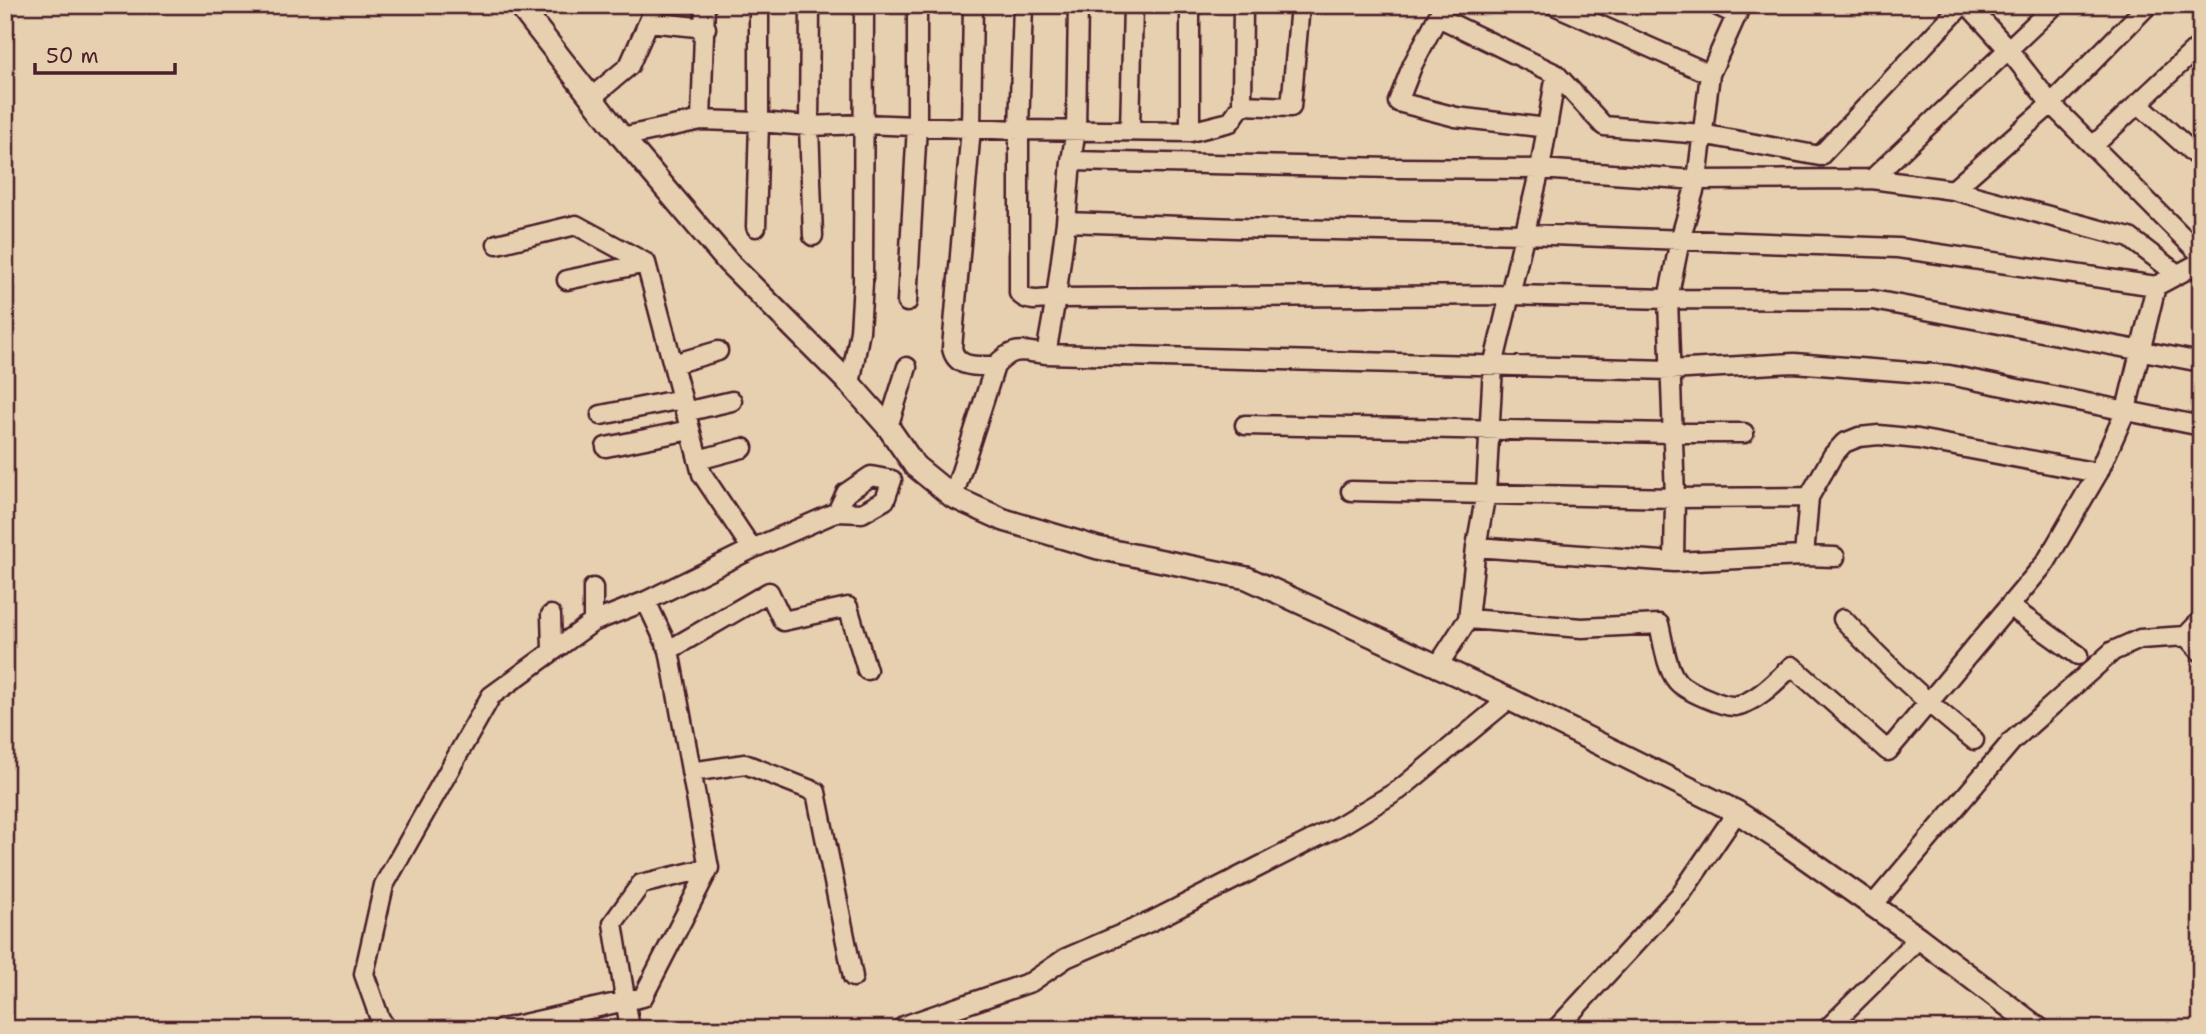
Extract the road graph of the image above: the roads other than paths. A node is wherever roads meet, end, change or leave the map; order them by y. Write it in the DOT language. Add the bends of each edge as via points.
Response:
graph roads {
  1 [pos="519,5"];
  2 [pos="656,5"];
  3 [pos="705,5"];
  4 [pos="759,5"];
  5 [pos="810,5"];
  6 [pos="864,5"];
  7 [pos="917,5"];
  8 [pos="972,5"];
  9 [pos="1023,5"];
  10 [pos="1078,5"];
  11 [pos="1133,5"];
  12 [pos="1190,5"];
  13 [pos="1243,5"];
  14 [pos="1300,5"];
  15 [pos="1553,5"];
  16 [pos="1716,5"];
  17 [pos="1962,5"];
  18 [pos="1968,5"];
  19 [pos="2055,5"];
  20 [pos="2148,5"];
  21 [pos="1739,10"];
  22 [pos="1441,11"];
  23 [pos="649,22"];
  24 [pos="706,28"];
  25 [pos="2201,44"];
  26 [pos="2008,49"];
  27 [pos="1556,74"];
  28 [pos="1710,74"];
  29 [pos="592,97"];
  30 [pos="2138,103"];
  31 [pos="2051,104"];
  32 [pos="1241,105"];
  33 [pos="701,120"];
  34 [pos="759,122"];
  35 [pos="863,124"];
  36 [pos="809,126"];
  37 [pos="916,126"];
  38 [pos="971,128"];
  39 [pos="1547,128"];
  40 [pos="1019,130"];
  41 [pos="1076,130"];
  42 [pos="1130,131"];
  43 [pos="1190,132"];
  44 [pos="1702,134"];
  45 [pos="622,137"];
  46 [pos="2093,146"];
  47 [pos="2198,152"];
  48 [pos="1071,161"];
  49 [pos="1540,169"];
  50 [pos="1872,179"];
  51 [pos="1697,180"];
  52 [pos="1953,190"];
  53 [pos="1066,222"];
  54 [pos="756,228"];
  55 [pos="1525,234"];
  56 [pos="813,236"];
  57 [pos="1680,240"];
  58 [pos="497,244"];
  59 [pos="2201,255"];
  60 [pos="2201,262"];
  61 [pos="646,263"];
  62 [pos="2177,274"];
  63 [pos="567,280"];
  64 [pos="2156,286"];
  65 [pos="1511,295"];
  66 [pos="1056,298"];
  67 [pos="1668,299"];
  68 [pos="907,302"];
  69 [pos="719,351"];
  70 [pos="2140,351"];
  71 [pos="1046,355"];
  72 [pos="2201,362"];
  73 [pos="673,364"];
  74 [pos="995,366"];
  75 [pos="1493,366"];
  76 [pos="907,367"];
  77 [pos="1670,370"];
  78 [pos="850,384"];
  79 [pos="732,401"];
  80 [pos="683,405"];
  81 [pos="2126,410"];
  82 [pos="601,415"];
  83 [pos="1245,425"];
  84 [pos="2201,426"];
  85 [pos="888,427"];
  86 [pos="690,430"];
  87 [pos="1490,430"];
  88 [pos="1672,433"];
  89 [pos="1744,433"];
  90 [pos="606,447"];
  91 [pos="743,448"];
  92 [pos="698,460"];
  93 [pos="915,466"];
  94 [pos="2098,473"];
  95 [pos="892,480"];
  96 [pos="1351,491"];
  97 [pos="1486,493"];
  98 [pos="953,497"];
  99 [pos="1809,497"];
  100 [pos="1675,498"];
  101 [pos="837,512"];
  102 [pos="1476,547"];
  103 [pos="752,549"];
  104 [pos="1804,556"];
  105 [pos="1835,556"];
  106 [pos="1674,562"];
  107 [pos="593,588"];
  108 [pos="646,601"];
  109 [pos="2008,606"];
  110 [pos="551,615"];
  111 [pos="1468,619"];
  112 [pos="1843,619"];
  113 [pos="2201,620"];
  114 [pos="593,622"];
  115 [pos="2186,636"];
  116 [pos="552,650"];
  117 [pos="669,650"];
  118 [pos="2201,652"];
  119 [pos="2078,655"];
  120 [pos="1437,667"];
  121 [pos="867,670"];
  122 [pos="1509,699"];
  123 [pos="1928,704"];
  124 [pos="1974,740"];
  125 [pos="691,772"];
  126 [pos="1737,812"];
  127 [pos="709,867"];
  128 [pos="1872,905"];
  129 [pos="1919,938"];
  130 [pos="853,977"];
  131 [pos="624,1001"];
  132 [pos="2034,1028"];
  133 [pos="387,1029"];
  134 [pos="501,1029"];
  135 [pos="629,1029"];
  136 [pos="901,1029"];
  137 [pos="1556,1029"];
  138 [pos="1827,1029"];
  1 -- 29 [label="street"];
  2 -- 23 [label="street"];
  3 -- 24 [label="street"];
  4 -- 34 [label="street"];
  5 -- 36 [label="street"];
  6 -- 35 [label="street"];
  7 -- 37 [label="street"];
  8 -- 38 [label="street"];
  9 -- 40 [label="street"];
  10 -- 41 [label="street"];
  11 -- 42 [label="street"];
  12 -- 43 [label="street"];
  13 -- 32 [label="street"];
  14 -- 32 [label="street" via="1291,107"];
  15 -- 28 [label="street"];
  16 -- 21 [label="street"];
  17 -- 44 [label="street" via="1820,156"];
  18 -- 26 [label="street"];
  19 -- 26 [label="street"];
  20 -- 31 [label="street"];
  21 -- 28 [label="street"];
  22 -- 27 [label="street"];
  22 -- 39 [label="street" via="1398,102 1456,117"];
  23 -- 24 [label="street"];
  23 -- 29 [label="street" via="629,66"];
  24 -- 33 [label="street"];
  25 -- 30 [label="street"];
  26 -- 31 [label="street"];
  26 -- 50 [label="street"];
  27 -- 39 [label="street"];
  27 -- 44 [label="street" via="1604,126"];
  28 -- 44 [label="street"];
  29 -- 45 [label="street"];
  30 -- 46 [label="street"];
  30 -- 47 [label="street"];
  31 -- 46 [label="street"];
  31 -- 52 [label="street"];
  32 -- 43 [label="street" via="1230,122"];
  33 -- 34 [label="street"];
  33 -- 45 [label="street"];
  34 -- 36 [label="street"];
  34 -- 54 [label="street"];
  35 -- 36 [label="street"];
  35 -- 37 [label="street"];
  35 -- 78 [label="street" via="863,283"];
  36 -- 56 [label="street"];
  37 -- 38 [label="street"];
  37 -- 68 [label="street"];
  38 -- 40 [label="street"];
  38 -- 74 [label="street" via="952,348 958,362"];
  39 -- 49 [label="street"];
  40 -- 41 [label="street"];
  40 -- 66 [label="street" via="1019,293 1030,300"];
  41 -- 42 [label="street"];
  41 -- 48 [label="street"];
  42 -- 43 [label="street"];
  44 -- 51 [label="street"];
  45 -- 78 [label="street" via="728,262"];
  46 -- 59 [label="street"];
  48 -- 49 [label="street"];
  48 -- 53 [label="street"];
  49 -- 51 [label="street"];
  49 -- 55 [label="street"];
  50 -- 51 [label="street"];
  50 -- 52 [label="street"];
  51 -- 57 [label="street"];
  52 -- 62 [label="street" via="2130,238"];
  53 -- 55 [label="street"];
  53 -- 66 [label="street"];
  55 -- 57 [label="street"];
  55 -- 65 [label="street"];
  57 -- 64 [label="street" via="1898,248"];
  57 -- 67 [label="street"];
  58 -- 61 [label="street" via="576,225"];
  60 -- 62 [label="street"];
  61 -- 63 [label="street"];
  61 -- 73 [label="street"];
  62 -- 64 [label="street"];
  64 -- 70 [label="street"];
  65 -- 66 [label="street"];
  65 -- 67 [label="street"];
  65 -- 75 [label="street"];
  66 -- 71 [label="street"];
  67 -- 70 [label="street" via="1872,300"];
  67 -- 77 [label="street"];
  69 -- 73 [label="street"];
  70 -- 72 [label="street"];
  70 -- 81 [label="street"];
  71 -- 74 [label="street" via="1016,350"];
  71 -- 75 [label="street"];
  73 -- 80 [label="street"];
  74 -- 98 [label="street"];
  75 -- 77 [label="street"];
  75 -- 87 [label="street"];
  76 -- 85 [label="street"];
  77 -- 81 [label="street" via="1794,363 1949,375"];
  77 -- 88 [label="street"];
  78 -- 85 [label="street"];
  79 -- 80 [label="street"];
  80 -- 82 [label="street"];
  80 -- 86 [label="street"];
  81 -- 84 [label="street"];
  81 -- 94 [label="street"];
  83 -- 87 [label="street"];
  85 -- 93 [label="street"];
  86 -- 90 [label="street"];
  86 -- 92 [label="street"];
  87 -- 88 [label="street"];
  87 -- 97 [label="street"];
  88 -- 89 [label="street"];
  88 -- 100 [label="street"];
  91 -- 92 [label="street"];
  92 -- 103 [label="street" via="702,474"];
  93 -- 95 [label="street"];
  93 -- 98 [label="street"];
  94 -- 99 [label="street" via="1879,435 1844,443"];
  94 -- 109 [label="street" via="2046,562"];
  95 -- 101 [label="street" via="885,500 862,513"];
  95 -- 101 [label="street" via="871,476 846,493"];
  96 -- 97 [label="street"];
  97 -- 100 [label="street"];
  97 -- 102 [label="street"];
  98 -- 120 [label="street" via="1004,520 1098,548 1247,578"];
  99 -- 100 [label="street"];
  99 -- 104 [label="street"];
  100 -- 106 [label="street"];
  101 -- 103 [label="street"];
  102 -- 106 [label="street"];
  102 -- 111 [label="street"];
  103 -- 108 [label="street"];
  104 -- 105 [label="street"];
  104 -- 106 [label="street"];
  107 -- 114 [label="street"];
  108 -- 114 [label="street"];
  108 -- 117 [label="street"];
  109 -- 119 [label="street"];
  109 -- 123 [label="street"];
  110 -- 116 [label="street"];
  111 -- 120 [label="street"];
  111 -- 123 [label="street" via="1582,628 1659,624 1677,681 1708,699 1735,706 1761,695 1792,666 1888,751"];
  112 -- 123 [label="street"];
  113 -- 115 [label="street"];
  114 -- 116 [label="street"];
  115 -- 118 [label="street"];
  115 -- 128 [label="street" via="2140,639 2113,651 2012,741"];
  116 -- 133 [label="street" via="491,696 384,885 364,974"];
  117 -- 121 [label="street" via="769,592 783,621 848,607"];
  117 -- 125 [label="street"];
  120 -- 122 [label="street"];
  122 -- 126 [label="street"];
  122 -- 136 [label="street" via="1399,790 1341,825 1152,921 1066,958 1031,982"];
  123 -- 124 [label="street"];
  125 -- 127 [label="street"];
  125 -- 130 [label="street" via="745,764 816,792"];
  126 -- 128 [label="street"];
  126 -- 137 [label="street" via="1681,894"];
  127 -- 131 [label="street" via="643,997"];
  127 -- 131 [label="street" via="641,884 613,923"];
  128 -- 129 [label="street"];
  129 -- 132 [label="street"];
  129 -- 138 [label="street"];
  131 -- 134 [label="street"];
  131 -- 135 [label="street"];
}
